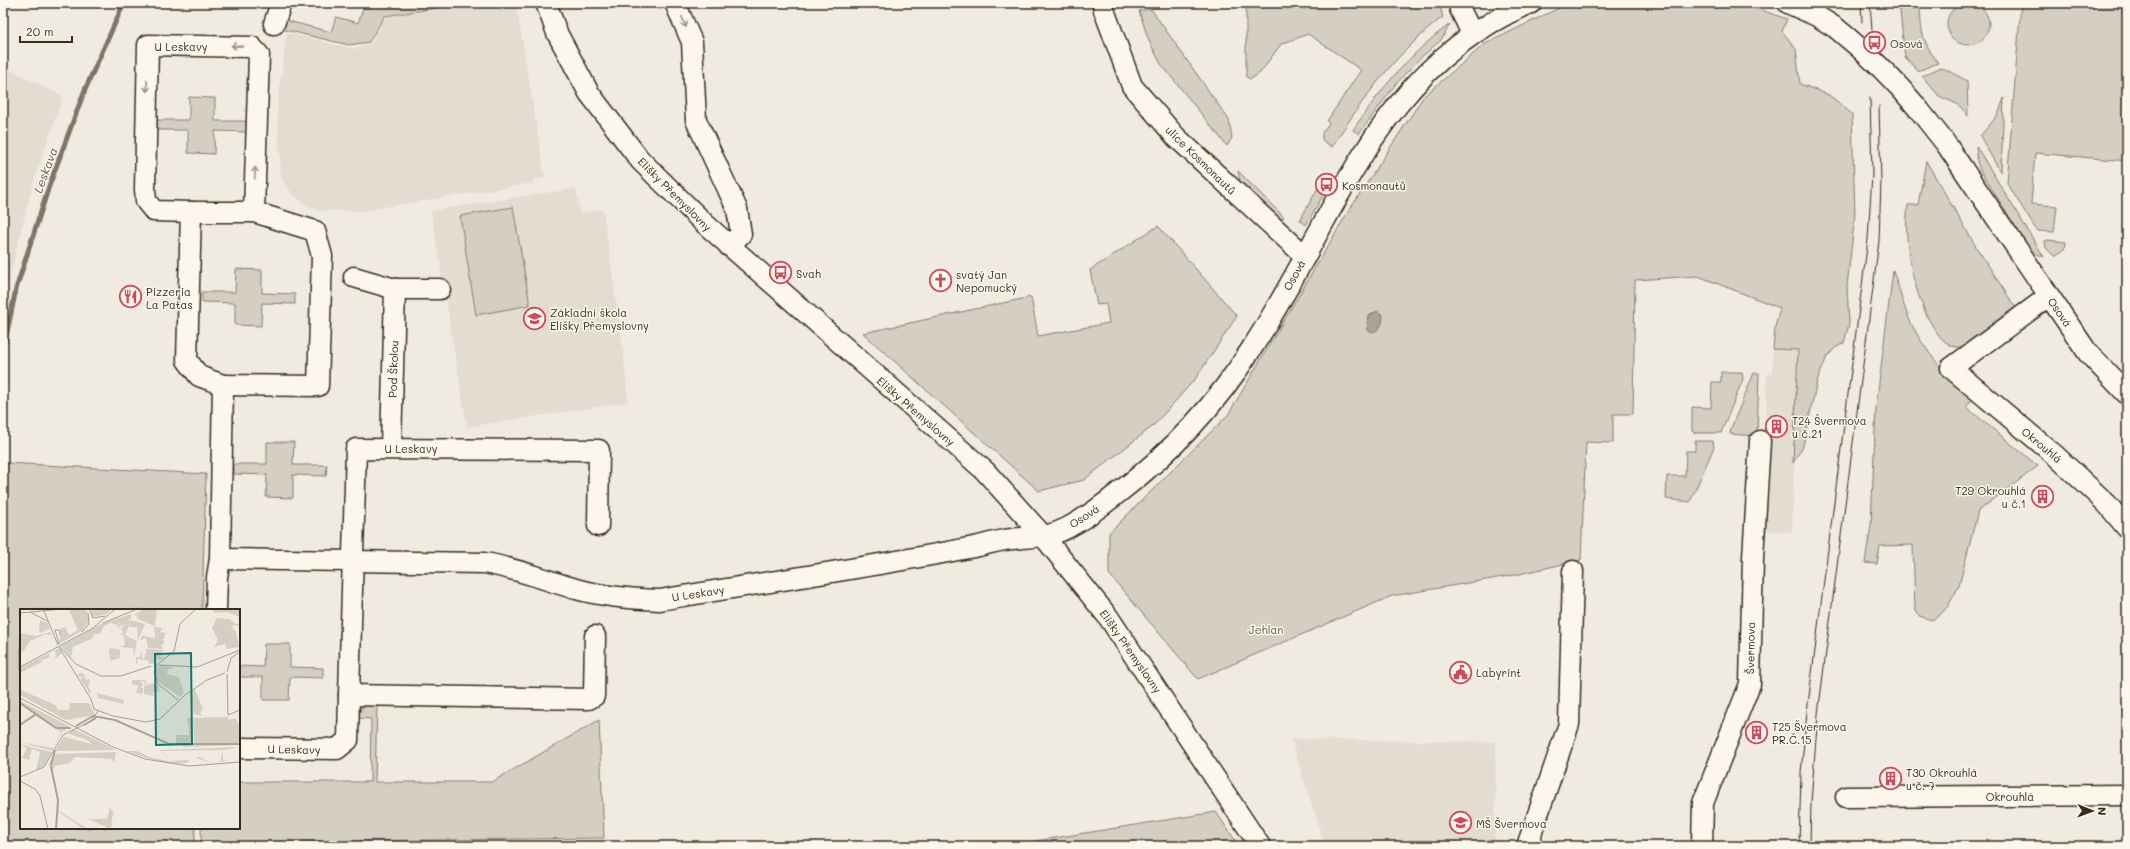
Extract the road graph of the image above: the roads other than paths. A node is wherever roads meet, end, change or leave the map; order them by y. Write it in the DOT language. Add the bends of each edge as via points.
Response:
graph roads {
  1 [pos="281,3"];
  2 [pos="546,3"];
  3 [pos="675,3"];
  4 [pos="1103,3"];
  5 [pos="1459,3"];
  6 [pos="1530,3"];
  7 [pos="1788,3"];
  8 [pos="274,24"];
  9 [pos="1472,34"];
  10 [pos="191,212"];
  11 [pos="254,212"];
  12 [pos="729,246"];
  13 [pos="1305,256"];
  14 [pos="354,277"];
  15 [pos="395,289"];
  16 [pos="440,289"];
  17 [pos="2048,297"];
  18 [pos="223,385"];
  19 [pos="2127,394"];
  20 [pos="1760,441"];
  21 [pos="391,448"];
  22 [pos="598,526"];
  23 [pos="2127,528"];
  24 [pos="1044,537"];
  25 [pos="220,559"];
  26 [pos="352,561"];
  27 [pos="1573,571"];
  28 [pos="216,609"];
  29 [pos="595,636"];
  30 [pos="349,695"];
  31 [pos="240,748"];
  32 [pos="2127,795"];
  33 [pos="1846,797"];
  34 [pos="1260,846"];
  35 [pos="1527,846"];
  36 [pos="1702,846"];
  1 -- 8 [label="street"];
  2 -- 12 [label="street, Elišky Přemyslovny" via="557,33 589,93 640,160"];
  3 -- 12 [label="street, one-way" via="692,42 696,120 736,209 741,234"];
  4 -- 13 [label="street, ulice Kosmonautů" via="1132,86 1176,137"];
  5 -- 9 [label="street"];
  6 -- 9 [label="street, Osová" via="1504,14"];
  7 -- 17 [label="street, Osová, bridge" via="1836,28 1900,86 1946,144"];
  9 -- 13 [label="street, Osová" via="1430,69 1395,107 1364,151"];
  10 -- 11 [label="street, U Leskavy"];
  11 -- 10 [label="street, U Leskavy, one-way" via="259,55 252,47 148,45 146,201 154,211"];
  10 -- 18 [label="street, U Leskavy" via="187,360 199,376"];
  11 -- 18 [label="street, U Leskavy" via="315,231 322,256 318,386"];
  12 -- 24 [label="street, Elišky Přemyslovny" via="985,471"];
  13 -- 24 [label="street, Osová" via="1253,347 1221,393 1185,435 1138,478 1086,517"];
  14 -- 15 [label="street"];
  15 -- 16 [label="street"];
  15 -- 21 [label="street, Pod Školou"];
  17 -- 19 [label="street, Osová" via="2088,353"];
  17 -- 23 [label="street, Okrouhlá" via="1951,368 2056,456 2107,504"];
  18 -- 25 [label="street"];
  20 -- 36 [label="street, Švermova" via="1753,558 1750,684 1703,803"];
  21 -- 22 [label="street, U Leskavy" via="599,450"];
  21 -- 26 [label="street, U Leskavy" via="356,449"];
  24 -- 26 [label="street, U Leskavy" via="1012,539 660,600 617,598 576,589 509,567 484,563"];
  24 -- 34 [label="street, Elišky Přemyslovny" via="1109,618"];
  25 -- 26 [label="street, U Leskavy"];
  25 -- 28 [label="street"];
  26 -- 30 [label="street, U Leskavy"];
  27 -- 35 [label="street" via="1569,724"];
  29 -- 30 [label="street" via="594,696 589,699"];
  30 -- 31 [label="street, U Leskavy" via="348,740 337,750"];
  32 -- 33 [label="street, Okrouhlá"];
}
